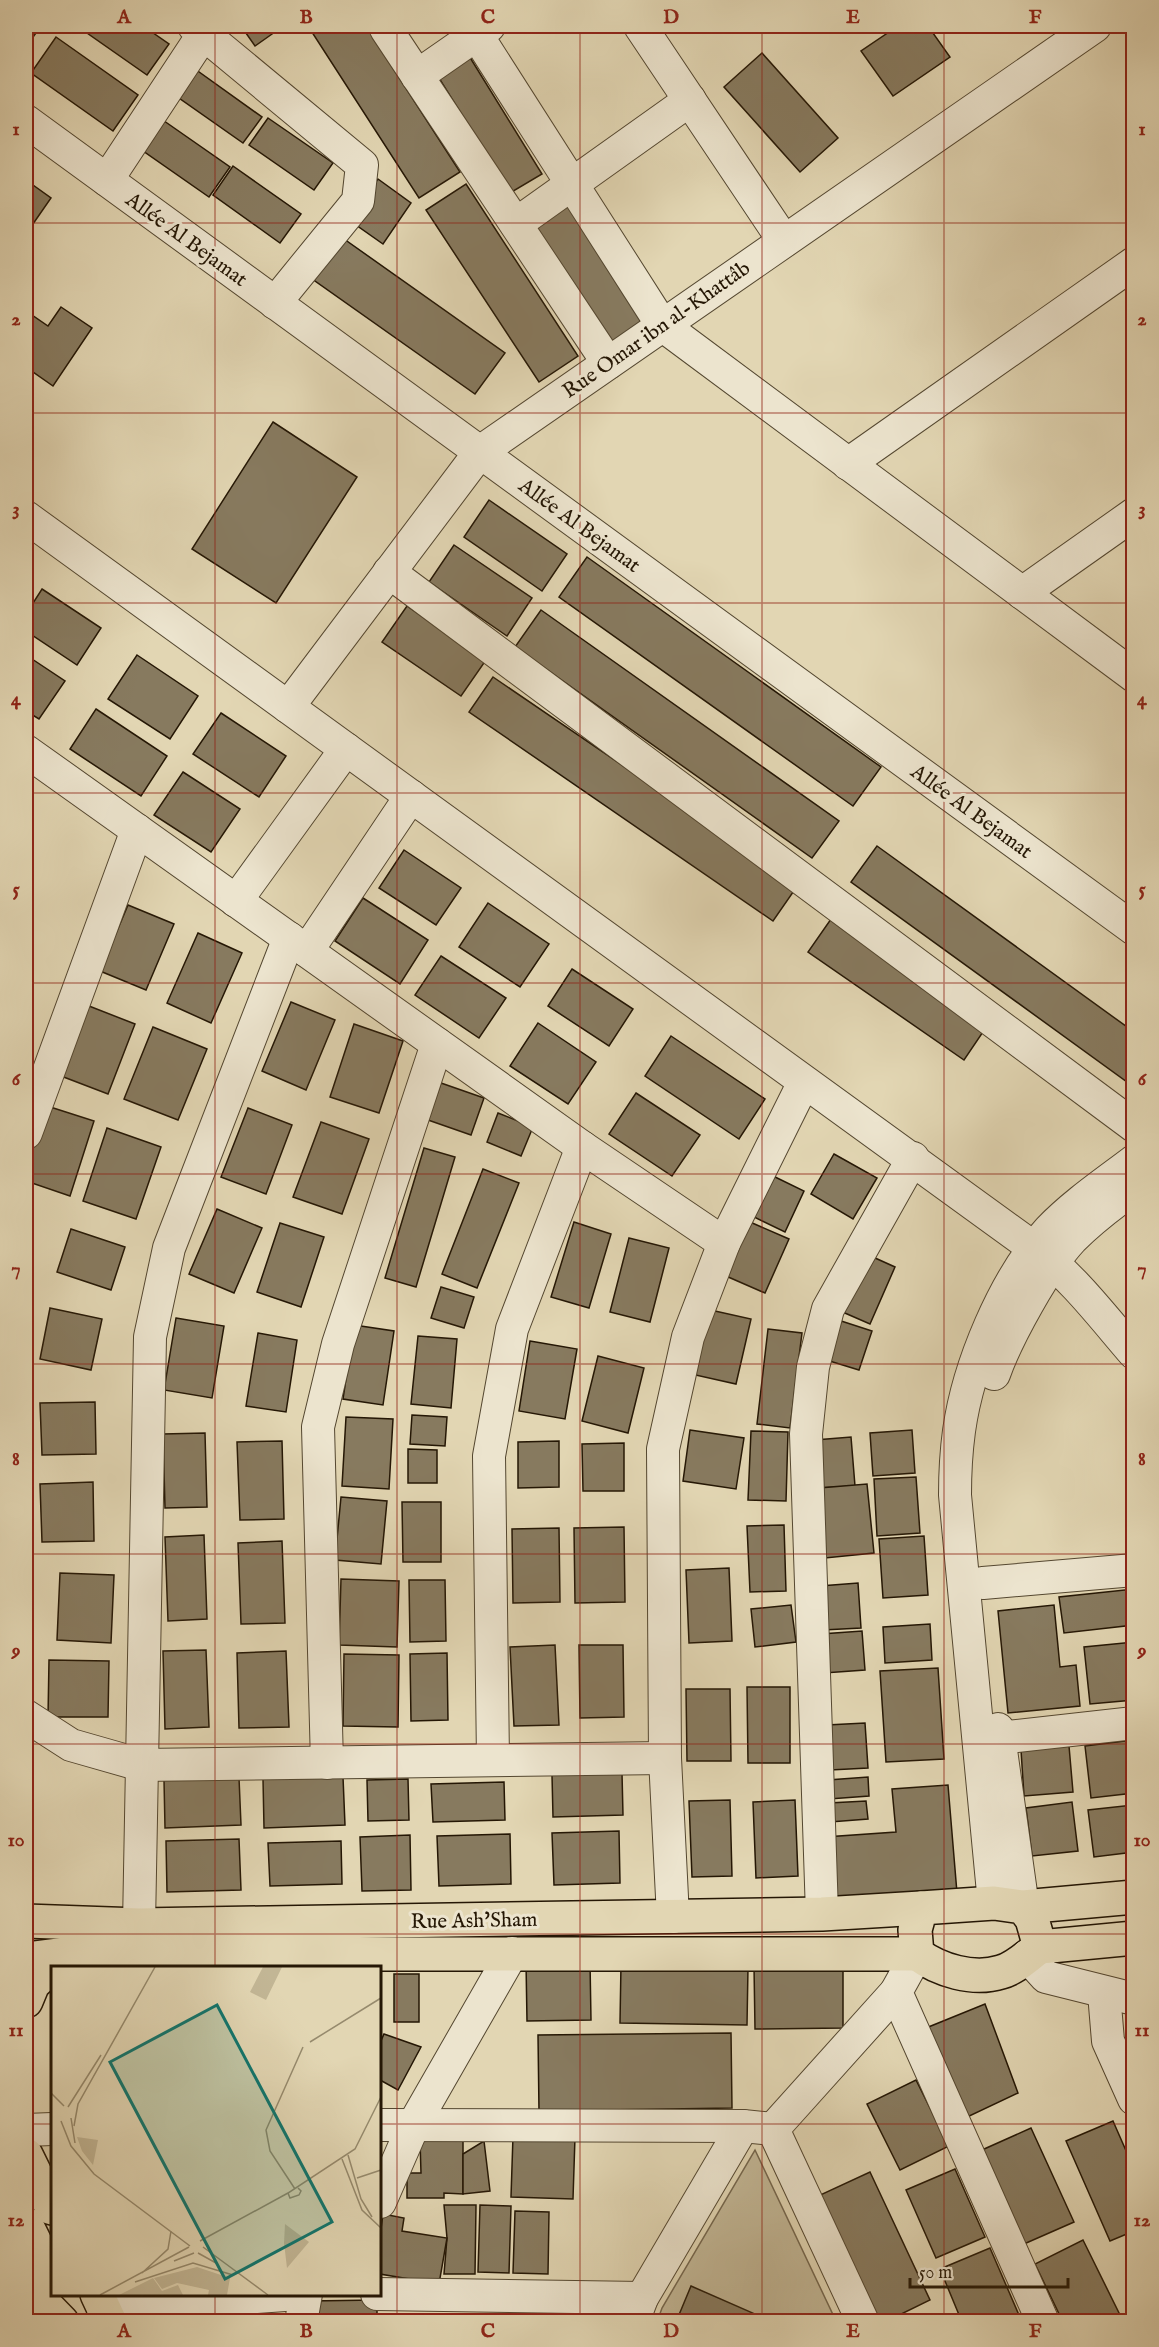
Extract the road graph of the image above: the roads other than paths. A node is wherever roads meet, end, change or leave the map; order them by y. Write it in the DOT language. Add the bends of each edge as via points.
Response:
graph roads {
  1 [pos="640,26"];
  2 [pos="1095,26"];
  3 [pos="199,28"];
  4 [pos="479,28"];
  5 [pos="386,29"];
  6 [pos="417,76"];
  7 [pos="690,100"];
  8 [pos="26,121"];
  9 [pos="107,180"];
  10 [pos="572,184"];
  11 [pos="516,224"];
  12 [pos="784,241"];
  13 [pos="1134,264"];
  14 [pos="275,303"];
  15 [pos="662,325"];
  16 [pos="608,363"];
  17 [pos="480,452"];
  18 [pos="848,464"];
  19 [pos="1134,514"];
  20 [pos="26,517"];
  21 [pos="389,572"];
  22 [pos="1022,593"];
  23 [pos="1134,676"];
  24 [pos="288,707"];
  25 [pos="346,749"];
  26 [pos="26,751"];
  27 [pos="411,796"];
  28 [pos="136,830"];
  29 [pos="236,901"];
  30 [pos="1134,929"];
  31 [pos="298,945"];
  32 [pos="437,1044"];
  33 [pos="36,1067"];
  34 [pos="804,1082"];
  35 [pos="1134,1126"];
  36 [pos="26,1133"];
  37 [pos="582,1146"];
  38 [pos="913,1158"];
  39 [pos="1134,1161"];
  40 [pos="1134,1187"];
  41 [pos="724,1243"];
  42 [pos="1044,1255"];
  43 [pos="1134,1353"];
  44 [pos="1134,1570"];
  45 [pos="983,1583"];
  46 [pos="26,1716"];
  47 [pos="1134,1723"];
  48 [pos="999,1738"];
  49 [pos="665,1758"];
  50 [pos="493,1760"];
  51 [pos="327,1762"];
  52 [pos="141,1765"];
  53 [pos="1134,1897"];
  54 [pos="1008,1905"];
  55 [pos="921,1908"];
  56 [pos="822,1914"];
  57 [pos="673,1917"];
  58 [pos="26,1921"];
  59 [pos="139,1925"];
  60 [pos="1134,1938"];
  61 [pos="1033,1952"];
  62 [pos="512,1953"];
  63 [pos="917,1953"];
  64 [pos="65,1954"];
  65 [pos="26,1959"];
  66 [pos="52,1966"];
  67 [pos="51,1967"];
  68 [pos="896,1992"];
  69 [pos="1119,1996"];
  70 [pos="26,2001"];
  71 [pos="1134,2099"];
  72 [pos="414,2124"];
  73 [pos="381,2125"];
  74 [pos="758,2128"];
  75 [pos="51,2129"];
  76 [pos="26,2130"];
  77 [pos="26,2155"];
  78 [pos="381,2200"];
  79 [pos="51,2206"];
  80 [pos="26,2224"];
  81 [pos="51,2275"];
  82 [pos="26,2285"];
  83 [pos="381,2295"];
  84 [pos="63,2296"];
  85 [pos="286,2296"];
  86 [pos="306,2296"];
  87 [pos="638,2310"];
  88 [pos="96,2311"];
  89 [pos="62,2322"];
  90 [pos="301,2322"];
  91 [pos="863,2322"];
  92 [pos="1043,2322"];
  1 -- 7 [label="street"];
  2 -- 12 [label="street, Rue Omar ibn al-Khattâb"];
  3 -- 9 [label="street"];
  3 -- 14 [label="street" via="362,165 358,201"];
  4 -- 6 [label="street"];
  4 -- 10 [label="street"];
  5 -- 6 [label="street"];
  6 -- 11 [label="street"];
  7 -- 10 [label="street"];
  7 -- 12 [label="street"];
  8 -- 9 [label="street, Allée Al Bejamat"];
  9 -- 14 [label="street, Allée Al Bejamat"];
  10 -- 11 [label="street"];
  10 -- 15 [label="street"];
  11 -- 16 [label="street"];
  12 -- 15 [label="street, Rue Omar ibn al-Khattâb"];
  13 -- 18 [label="street"];
  14 -- 17 [label="street, Allée Al Bejamat"];
  15 -- 16 [label="street, Rue Omar ibn al-Khattâb"];
  15 -- 18 [label="street"];
  16 -- 17 [label="street, Rue Omar ibn al-Khattâb"];
  17 -- 21 [label="street, Rue Omar ibn al-Khattâb"];
  17 -- 30 [label="street, Allée Al Bejamat"];
  18 -- 22 [label="street"];
  19 -- 22 [label="street"];
  20 -- 24 [label="street"];
  21 -- 24 [label="street, Rue Omar ibn al-Khattâb"];
  21 -- 35 [label="street"];
  22 -- 23 [label="street"];
  24 -- 25 [label="street"];
  25 -- 27 [label="street"];
  25 -- 29 [label="street"];
  26 -- 28 [label="street"];
  27 -- 31 [label="street"];
  27 -- 34 [label="street"];
  28 -- 29 [label="street"];
  28 -- 33 [label="street"];
  29 -- 31 [label="street"];
  31 -- 32 [label="street"];
  31 -- 52 [label="street" via="169,1248 150,1337"];
  32 -- 37 [label="street"];
  32 -- 51 [label="street" via="338,1344 318,1427"];
  33 -- 36 [label="street"];
  34 -- 38 [label="street"];
  34 -- 41 [label="street"];
  37 -- 41 [label="street"];
  37 -- 50 [label="street" via="512,1329 489,1456"];
  38 -- 42 [label="street"];
  38 -- 56 [label="street" via="828,1309 813,1367 806,1434"];
  39 -- 42 [label="street" via="1067,1213"];
  40 -- 42 [label="street" via="1071,1240"];
  41 -- 49 [label="street" via="688,1337 663,1449"];
  42 -- 43 [label="street"];
  42 -- 45 [label="street" via="990,1386 981,1419 973,1494"];
  42 -- 54 [label="street" via="1018,1271 999,1307 972,1376 956,1463 955,1495"];
  44 -- 45 [label="street"];
  45 -- 48 [label="street"];
  46 -- 52 [label="street" via="71,1745"];
  47 -- 48 [label="street"];
  48 -- 54 [label="street"];
  49 -- 50 [label="street"];
  49 -- 57 [label="street"];
  50 -- 51 [label="street"];
  51 -- 52 [label="street"];
  52 -- 59 [label="street"];
  53 -- 54 [label="main road"];
  54 -- 55 [label="main road, Rue Ash'Sham"];
  54 -- 61 [label="main road" via="1032,1919"];
  55 -- 56 [label="main road, Rue Ash'Sham"];
  55 -- 63 [label="main road" via="915,1930"];
  56 -- 57 [label="main road, Rue Ash'Sham"];
  57 -- 59 [label="main road, Rue Ash'Sham"];
  58 -- 59 [label="main road, Rue Ash'Sham"];
  60 -- 61 [label="main road"];
  61 -- 63 [label="main road" via="1009,1968 986,1974 951,1972"];
  61 -- 69 [label="street" via="1046,1977"];
  62 -- 63 [label="main road, Rue Ash'Sham"];
  62 -- 64 [label="main road, Rue Ash'Sham"];
  62 -- 72 [label="street"];
  63 -- 68 [label="street"];
  64 -- 65 [label="main road, Rue Ash'Sham"];
  64 -- 66 [label="main road"];
  67 -- 70 [label="main road" via="33,1984"];
  68 -- 74 [label="street"];
  68 -- 92 [label="street"];
  69 -- 71 [label="street" via="1108,2041"];
  72 -- 73 [label="street"];
  72 -- 74 [label="street"];
  72 -- 78 [label="street"];
  74 -- 87 [label="street"];
  74 -- 91 [label="street"];
  75 -- 76 [label="street"];
  77 -- 79 [label="main road"];
  80 -- 81 [label="main road"];
  82 -- 89 [label="main road"];
  83 -- 87 [label="street"];
  84 -- 88 [label="main road"];
  85 -- 88 [label="street"];
  86 -- 90 [label="street"];
}
